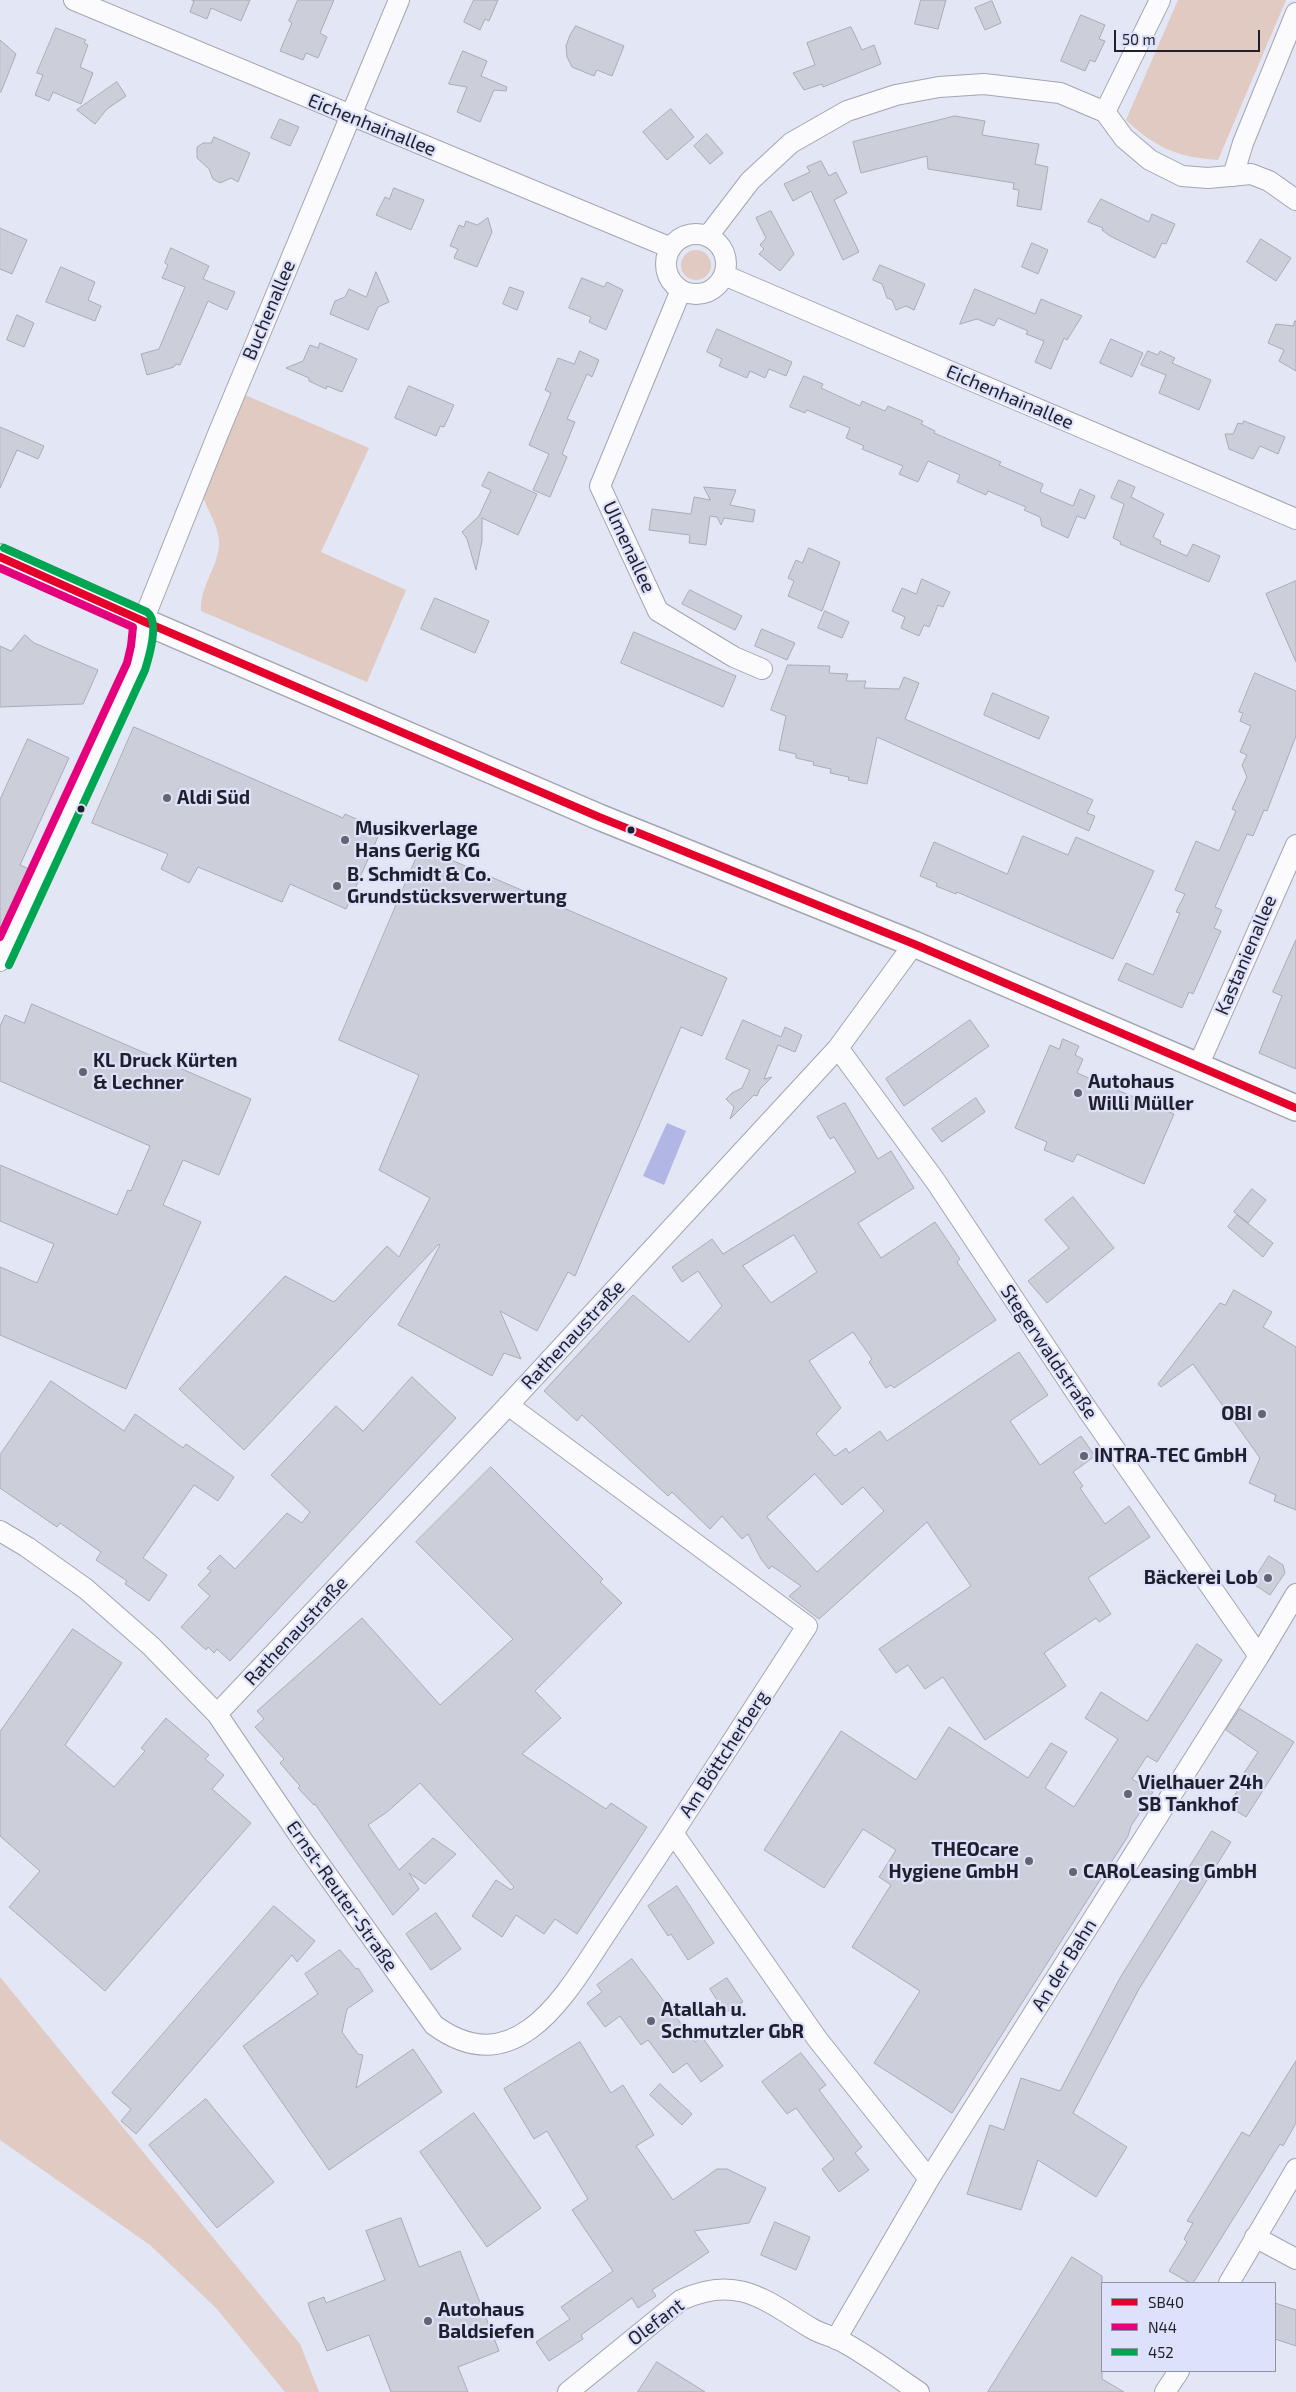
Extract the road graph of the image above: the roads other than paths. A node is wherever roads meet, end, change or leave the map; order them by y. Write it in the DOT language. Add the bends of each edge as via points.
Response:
graph roads {
  1 [pos="74,0"];
  2 [pos="399,0"];
  3 [pos="1160,0"];
  4 [pos="1296,13"];
  5 [pos="1105,112"];
  6 [pos="350,116"];
  7 [pos="1233,176"];
  8 [pos="1296,200"];
  9 [pos="708,236"];
  10 [pos="671,248"];
  11 [pos="724,274"];
  12 [pos="681,290"];
  13 [pos="1296,519"];
  14 [pos="0,557"];
  15 [pos="143,621"];
  16 [pos="762,669"];
  17 [pos="1296,845"];
  18 [pos="914,944"];
  19 [pos="0,961"];
  20 [pos="838,1048"];
  21 [pos="1198,1066"];
  22 [pos="1296,1108"];
  23 [pos="508,1406"];
  24 [pos="0,1531"];
  25 [pos="1296,1594"];
  26 [pos="1259,1656"];
  27 [pos="217,1714"];
  28 [pos="673,1833"];
  29 [pos="1296,2169"];
  30 [pos="929,2179"];
  31 [pos="1255,2237"];
  32 [pos="1296,2259"];
  33 [pos="1230,2282"];
  34 [pos="836,2338"];
  35 [pos="1178,2372"];
  36 [pos="568,2392"];
  37 [pos="919,2392"];
  38 [pos="1165,2392"];
  1 -- 6 [label="street, Eichenhainallee"];
  2 -- 6 [label="street, Buchenallee"];
  3 -- 5 [label="street"];
  4 -- 7 [label="street" via="1243,143"];
  5 -- 7 [label="street" via="1124,138 1150,160 1182,176"];
  5 -- 9 [label="street" via="1060,93 984,84 939,87 896,95 847,111 791,142 750,181"];
  6 -- 10 [label="street, Eichenhainallee"];
  6 -- 15 [label="street, Buchenallee"];
  7 -- 8 [label="street" via="1251,174 1269,181"];
  9 -- 10 [label="street" via="687,235"];
  9 -- 11 [label="street" via="724,252"];
  10 -- 12 [label="street" via="666,259 667,271"];
  11 -- 12 [label="street" via="719,284 701,294"];
  11 -- 13 [label="street, Eichenhainallee"];
  12 -- 16 [label="street, Ulmenallee" via="600,486 658,611 734,657"];
  14 -- 15 [label="main road"];
  15 -- 18 [label="main road" via="599,817"];
  15 -- 19 [label="street" via="136,666"];
  17 -- 21 [label="street, Kastanienallee"];
  18 -- 20 [label="street, Rathenaustraße"];
  18 -- 21 [label="main road"];
  20 -- 23 [label="street, Rathenaustraße"];
  20 -- 26 [label="street, Stegerwaldstraße" via="936,1182 1089,1412"];
  21 -- 22 [label="main road"];
  23 -- 27 [label="street, Rathenaustraße"];
  23 -- 28 [label="street, Am Böttcherberg" via="807,1626"];
  24 -- 27 [label="street, Ernst-Reuter-Straße" via="86,1589 144,1639"];
  25 -- 26 [label="street, An der Bahn"];
  26 -- 30 [label="street, An der Bahn"];
  27 -- 28 [label="street, Ernst-Reuter-Straße" via="434,2024 459,2040 473,2044 516,2038 547,2017"];
  28 -- 30 [label="street, Am Böttcherberg" via="818,2040"];
  29 -- 31 [label="street"];
  30 -- 34 [label="street, An der Bahn"];
  31 -- 32 [label="street"];
  31 -- 33 [label="street"];
  34 -- 36 [label="street, Olefant" via="811,2328 759,2296 744,2291 712,2289 696,2293 666,2311"];
  34 -- 37 [label="street, Olefant"];
  35 -- 38 [label="street"];
}
